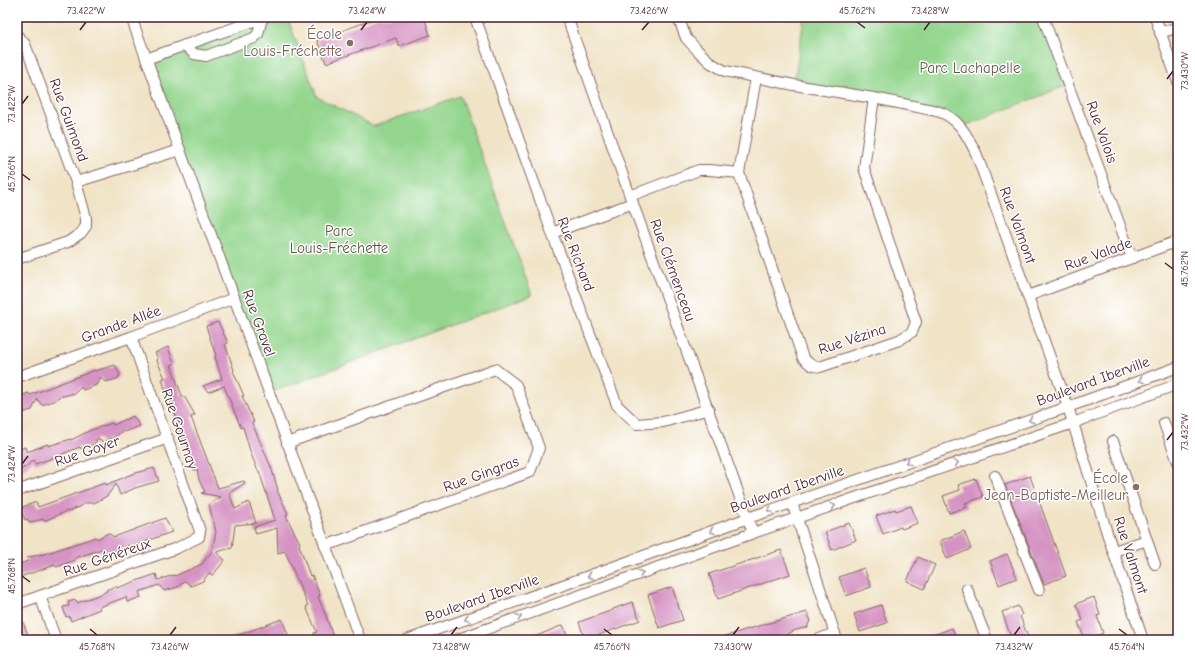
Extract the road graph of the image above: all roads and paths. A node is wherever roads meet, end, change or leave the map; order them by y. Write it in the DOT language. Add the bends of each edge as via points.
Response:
graph roads {
  1 [pos="131,17"];
  2 [pos="475,17"];
  3 [pos="567,17"];
  4 [pos="678,17"];
  5 [pos="1043,17"];
  6 [pos="1154,17"];
  7 [pos="264,18"];
  8 [pos="1178,27"];
  9 [pos="1160,33"];
  10 [pos="17,35"];
  11 [pos="185,45"];
  12 [pos="146,59"];
  13 [pos="756,78"];
  14 [pos="1178,82"];
  15 [pos="874,98"];
  16 [pos="180,150"];
  17 [pos="739,173"];
  18 [pos="76,182"];
  19 [pos="632,200"];
  20 [pos="552,233"];
  21 [pos="1178,241"];
  22 [pos="1132,258"];
  23 [pos="17,259"];
  24 [pos="1028,296"];
  25 [pos="234,298"];
  26 [pos="131,337"];
  27 [pos="1178,367"];
  28 [pos="17,376"];
  29 [pos="1178,384"];
  30 [pos="1068,407"];
  31 [pos="709,409"];
  32 [pos="1073,423"];
  33 [pos="1164,423"];
  34 [pos="168,438"];
  35 [pos="1113,441"];
  36 [pos="287,443"];
  37 [pos="1178,462"];
  38 [pos="995,476"];
  39 [pos="17,492"];
  40 [pos="792,503"];
  41 [pos="748,518"];
  42 [pos="797,519"];
  43 [pos="200,531"];
  44 [pos="753,533"];
  45 [pos="1147,540"];
  46 [pos="325,546"];
  47 [pos="1114,551"];
  48 [pos="1155,564"];
  49 [pos="967,589"];
  50 [pos="1039,590"];
  51 [pos="40,596"];
  52 [pos="17,604"];
  53 [pos="836,637"];
  54 [pos="56,640"];
  55 [pos="360,640"];
  56 [pos="407,640"];
  57 [pos="456,640"];
  58 [pos="817,640"];
  59 [pos="987,640"];
  60 [pos="1143,640"];
  1 -- 12 [label="street, Rue Gravel"];
  2 -- 20 [label="street, Rue Richard"];
  3 -- 19 [label="street, Rue Clémenceau"];
  4 -- 13 [label="street, Rue Valmont" via="686,38 711,62 725,71"];
  5 -- 22 [label="street, Rue Valois"];
  6 -- 9 [label="street"];
  7 -- 11 [label="street"];
  7 -- 11 [label="street" via="254,38 206,56 194,54"];
  8 -- 9 [label="street"];
  9 -- 14 [label="street"];
  10 -- 18 [label="street, Rue Guimond" via="25,44"];
  11 -- 12 [label="street"];
  12 -- 16 [label="street, Rue Gravel"];
  13 -- 15 [label="street, Rue Valmont"];
  13 -- 17 [label="street, Rue Vézina"];
  15 -- 17 [label="street, Rue Vézina" via="864,168 916,322 912,332 899,340 820,367 811,365 803,358"];
  15 -- 24 [label="street, Rue Valmont" via="946,114 962,128 976,153"];
  16 -- 18 [label="street"];
  16 -- 25 [label="street, Rue Gravel"];
  17 -- 19 [label="street" via="699,170"];
  18 -- 23 [label="street, Rue Guimond" via="86,218 86,226 81,233 68,242"];
  19 -- 20 [label="street"];
  19 -- 31 [label="street, Rue Clémenceau"];
  20 -- 31 [label="street, Rue Richard" via="617,405 637,424 663,422"];
  21 -- 22 [label="street, Rue Valade"];
  22 -- 24 [label="street, Rue Valade"];
  24 -- 30 [label="street, Rue Valmont"];
  25 -- 26 [label="street, Grande Allée"];
  25 -- 36 [label="street, Rue Gravel"];
  26 -- 28 [label="street, Grande Allée"];
  26 -- 34 [label="street, Rue Gournay"];
  27 -- 30 [label="street, Boulevard Iberville, one-way"];
  29 -- 32 [label="street, Boulevard Iberville"];
  30 -- 32 [label="street, Rue Valmont"];
  30 -- 40 [label="street, Boulevard Iberville, one-way"];
  31 -- 41 [label="street, Rue Clémenceau"];
  42 -- 32 [label="street, Boulevard Iberville, one-way"];
  32 -- 47 [label="street, Rue Valmont"];
  33 -- 37 [label="street"];
  34 -- 39 [label="street, Rue Goyer"];
  34 -- 43 [label="street, Rue Gournay"];
  35 -- 45 [label="street"];
  36 -- 46 [label="street, Rue Gravel"];
  36 -- 46 [label="street, Rue Gingras" via="495,369 516,385 539,448 530,472"];
  38 -- 50 [label="street"];
  40 -- 41 [label="street, Boulevard Iberville, one-way"];
  40 -- 42 [label="street"];
  41 -- 44 [label="street, Rue Clémenceau"];
  41 -- 56 [label="street, Boulevard Iberville, one-way"];
  42 -- 44 [label="street, Boulevard Iberville"];
  42 -- 53 [label="street"];
  43 -- 51 [label="street, Rue Généreux" via="199,537 177,548"];
  57 -- 44 [label="street, Boulevard Iberville, one-way"];
  45 -- 47 [label="street"];
  45 -- 48 [label="street"];
  46 -- 55 [label="street, Rue Gravel"];
  47 -- 60 [label="street, Rue Valmont"];
  49 -- 59 [label="street"];
  51 -- 52 [label="street, Rue Généreux"];
  51 -- 54 [label="street"];
  53 -- 58 [label="street"];
}
